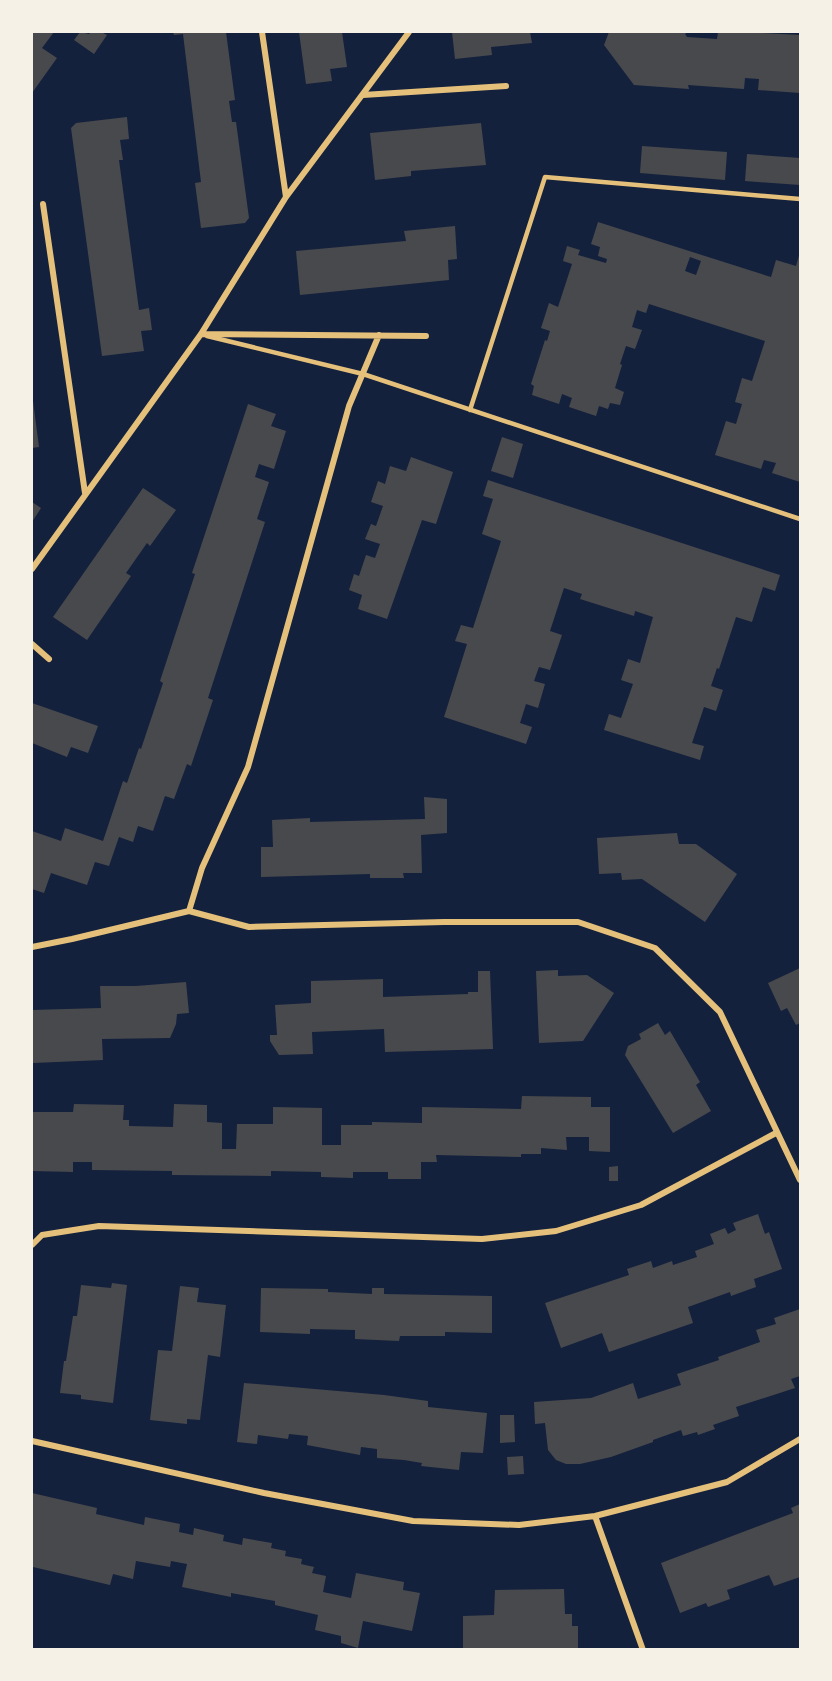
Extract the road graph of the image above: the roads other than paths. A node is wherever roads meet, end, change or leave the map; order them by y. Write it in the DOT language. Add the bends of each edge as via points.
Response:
graph roads {
  1 [pos="262,32"];
  2 [pos="409,32"];
  3 [pos="506,86"];
  4 [pos="363,95"];
  5 [pos="286,197"];
  6 [pos="801,199"];
  7 [pos="43,204"];
  8 [pos="201,334"];
  9 [pos="379,335"];
  10 [pos="426,336"];
  11 [pos="363,374"];
  12 [pos="470,410"];
  13 [pos="86,493"];
  14 [pos="801,519"];
  15 [pos="32,569"];
  16 [pos="32,644"];
  17 [pos="49,659"];
  18 [pos="189,911"];
  19 [pos="32,947"];
  20 [pos="776,1133"];
  21 [pos="801,1180"];
  22 [pos="32,1245"];
  23 [pos="801,1439"];
  24 [pos="32,1442"];
  25 [pos="595,1516"];
  26 [pos="643,1650"];
  1 -- 5 [label="street"];
  2 -- 4 [label="street"];
  3 -- 4 [label="street"];
  4 -- 5 [label="street"];
  5 -- 8 [label="street"];
  6 -- 12 [label="lane" via="545,177"];
  7 -- 13 [label="street"];
  8 -- 9 [label="street"];
  8 -- 11 [label="lane"];
  8 -- 13 [label="street"];
  9 -- 10 [label="street"];
  9 -- 11 [label="street"];
  11 -- 12 [label="lane"];
  11 -- 18 [label="street" via="349,406 249,766 202,868"];
  12 -- 14 [label="lane"];
  13 -- 15 [label="street"];
  16 -- 17 [label="street"];
  18 -- 19 [label="street"];
  18 -- 20 [label="street" via="249,927 578,922 655,948 720,1012"];
  20 -- 21 [label="street"];
  20 -- 22 [label="street" via="641,1205 556,1231 482,1239 99,1227 42,1235"];
  23 -- 25 [label="street" via="727,1482"];
  24 -- 25 [label="street" via="413,1521 519,1525"];
  25 -- 26 [label="street"];
}
